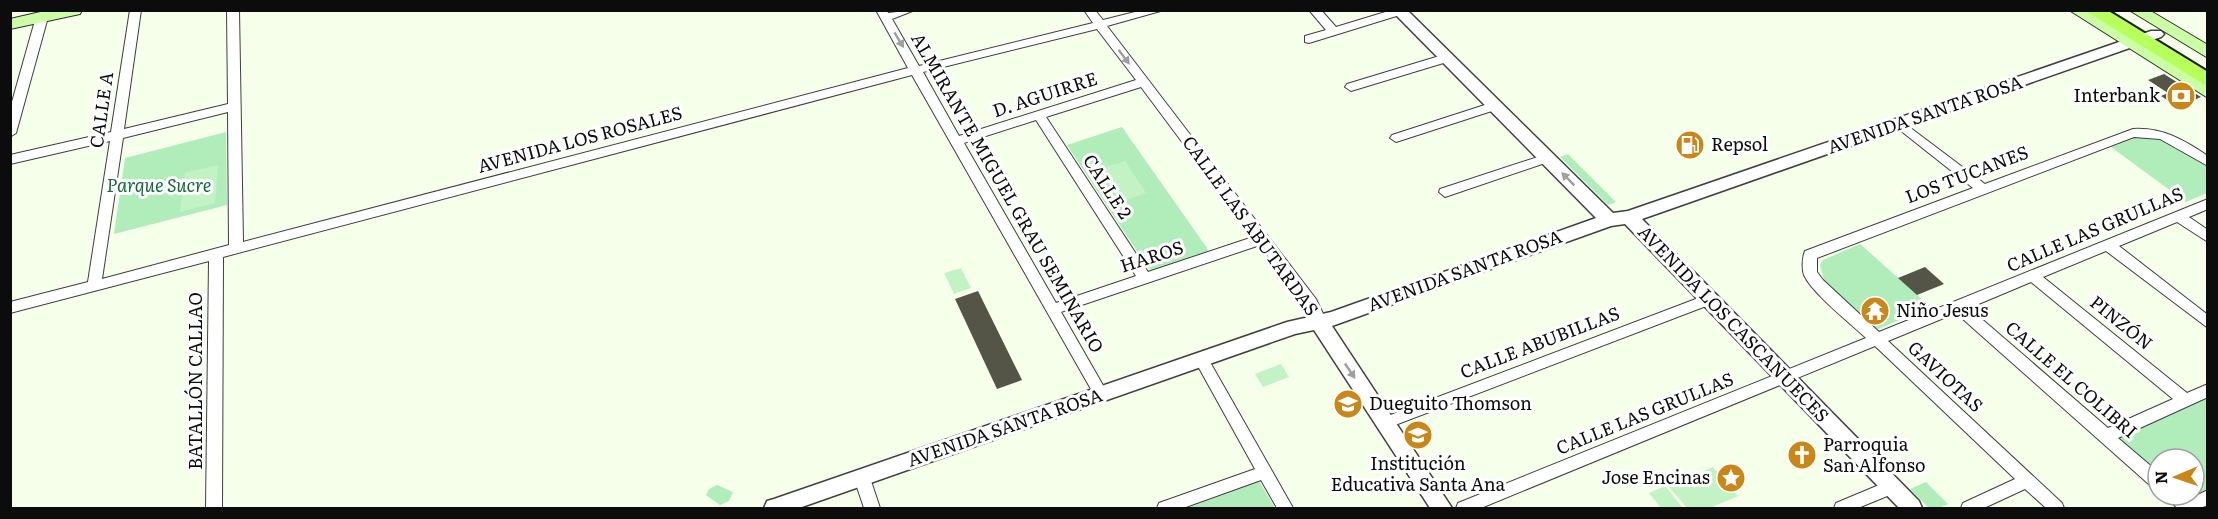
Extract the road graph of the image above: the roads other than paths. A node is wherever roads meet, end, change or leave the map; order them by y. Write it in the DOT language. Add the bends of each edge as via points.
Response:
graph roads {
  1 [pos="16,10"];
  2 [pos="74,10"];
  3 [pos="136,10"];
  4 [pos="233,10"];
  5 [pos="910,10"];
  6 [pos="1089,10"];
  7 [pos="1159,10"];
  8 [pos="1314,10"];
  9 [pos="2077,10"];
  10 [pos="2093,10"];
  11 [pos="2117,10"];
  12 [pos="2137,10"];
  13 [pos="1399,11"];
  14 [pos="10,12"];
  15 [pos="883,14"];
  16 [pos="42,17"];
  17 [pos="10,24"];
  18 [pos="1100,25"];
  19 [pos="1334,32"];
  20 [pos="1309,39"];
  21 [pos="2142,39"];
  22 [pos="2208,53"];
  23 [pos="1446,58"];
  24 [pos="2208,65"];
  25 [pos="916,70"];
  26 [pos="2208,81"];
  27 [pos="1143,82"];
  28 [pos="1351,87"];
  29 [pos="2208,92"];
  30 [pos="1494,106"];
  31 [pos="234,107"];
  32 [pos="1039,115"];
  33 [pos="1900,124"];
  34 [pos="10,133"];
  35 [pos="117,134"];
  36 [pos="1396,138"];
  37 [pos="957,141"];
  38 [pos="1547,158"];
  39 [pos="10,160"];
  40 [pos="2208,162"];
  41 [pos="1983,189"];
  42 [pos="1445,192"];
  43 [pos="2208,204"];
  44 [pos="2178,216"];
  45 [pos="1629,217"];
  46 [pos="1610,220"];
  47 [pos="2208,237"];
  48 [pos="1262,239"];
  49 [pos="2108,245"];
  50 [pos="236,249"];
  51 [pos="216,254"];
  52 [pos="1810,273"];
  53 [pos="2033,276"];
  54 [pos="1145,278"];
  55 [pos="94,286"];
  56 [pos="1709,299"];
  57 [pos="1959,307"];
  58 [pos="10,308"];
  59 [pos="1053,309"];
  60 [pos="1320,322"];
  61 [pos="2208,323"];
  62 [pos="1878,341"];
  63 [pos="1201,359"];
  64 [pos="1786,378"];
  65 [pos="2208,390"];
  66 [pos="1101,394"];
  67 [pos="2185,400"];
  68 [pos="1385,423"];
  69 [pos="2106,436"];
  70 [pos="2146,471"];
  71 [pos="1265,472"];
  72 [pos="862,478"];
  73 [pos="2026,481"];
  74 [pos="1891,487"];
  75 [pos="2208,497"];
  76 [pos="214,508"];
  77 [pos="774,508"];
  78 [pos="872,508"];
  79 [pos="1165,508"];
  80 [pos="1285,508"];
  81 [pos="1442,508"];
  82 [pos="1464,508"];
  83 [pos="1842,508"];
  84 [pos="1912,508"];
  85 [pos="1969,508"];
  86 [pos="2056,508"];
  87 [pos="2186,508"];
  1 -- 14 [label="main road"];
  2 -- 16 [label="main road"];
  3 -- 35 [label="street, CALLE A"];
  4 -- 31 [label="street"];
  5 -- 15 [label="street"];
  6 -- 18 [label="street, CALLE LAS ABUTARDAS"];
  7 -- 18 [label="street, AVENIDA LOS ROSALES"];
  8 -- 19 [label="street"];
  9 -- 21 [label="main road"];
  10 -- 21 [label="main road"];
  11 -- 21 [label="main road"];
  12 -- 22 [label="main road"];
  13 -- 19 [label="street"];
  13 -- 23 [label="street"];
  15 -- 25 [label="street, ALMIRANTE MIGUEL GRAU SEMINARIO, one-way"];
  16 -- 17 [label="main road"];
  16 -- 34 [label="street"];
  18 -- 25 [label="street, AVENIDA LOS ROSALES"];
  18 -- 27 [label="street, CALLE LAS ABUTARDAS, one-way"];
  19 -- 20 [label="street"];
  21 -- 24 [label="main road"];
  21 -- 26 [label="main road"];
  21 -- 29 [label="main road"];
  21 -- 33 [label="street, AVENIDA SANTA ROSA"];
  23 -- 28 [label="street"];
  23 -- 30 [label="street"];
  25 -- 37 [label="street, ALMIRANTE MIGUEL GRAU SEMINARIO"];
  25 -- 50 [label="street, AVENIDA LOS ROSALES"];
  27 -- 32 [label="street, D. AGUIRRE"];
  27 -- 48 [label="street, CALLE LAS ABUTARDAS"];
  30 -- 36 [label="street"];
  30 -- 38 [label="street"];
  31 -- 35 [label="street"];
  31 -- 50 [label="street"];
  32 -- 37 [label="street, D. AGUIRRE"];
  32 -- 54 [label="street, CALLE 2"];
  33 -- 41 [label="street"];
  33 -- 45 [label="street, AVENIDA SANTA ROSA"];
  35 -- 39 [label="street"];
  35 -- 55 [label="street, CALLE A"];
  37 -- 59 [label="street, ALMIRANTE MIGUEL GRAU SEMINARIO"];
  38 -- 42 [label="street"];
  46 -- 38 [label="street, one-way"];
  40 -- 41 [label="street, LOS TUCANES" via="2176,141 2156,134 2133,133"];
  41 -- 52 [label="street, LOS TUCANES" via="1815,252 1808,260"];
  43 -- 44 [label="street, CALLE LAS GRULLAS"];
  44 -- 47 [label="street"];
  44 -- 49 [label="street, CALLE LAS GRULLAS"];
  45 -- 46 [label="street, AVENIDA SANTA ROSA"];
  45 -- 56 [label="street, AVENIDA LOS CASCANUECES"];
  46 -- 60 [label="street, AVENIDA SANTA ROSA"];
  48 -- 54 [label="street, HAROS"];
  48 -- 60 [label="street, CALLE LAS ABUTARDAS" via="1311,303"];
  49 -- 53 [label="street, CALLE LAS GRULLAS"];
  49 -- 61 [label="street"];
  50 -- 51 [label="street, AVENIDA LOS ROSALES"];
  51 -- 55 [label="street, AVENIDA LOS ROSALES"];
  51 -- 76 [label="street, BATALLÓN CALLAO"];
  52 -- 62 [label="street, GAVIOTAS"];
  53 -- 57 [label="street, CALLE LAS GRULLAS"];
  53 -- 67 [label="street, PINZÓN"];
  54 -- 59 [label="street, HAROS"];
  55 -- 58 [label="street, AVENIDA LOS ROSALES"];
  56 -- 64 [label="street, AVENIDA LOS CASCANUECES"];
  56 -- 68 [label="street, CALLE ABUBILLAS"];
  57 -- 62 [label="street, CALLE LAS GRULLAS"];
  57 -- 69 [label="street, CALLE EL COLIBRI"];
  59 -- 66 [label="street, ALMIRANTE MIGUEL GRAU SEMINARIO"];
  60 -- 63 [label="street, AVENIDA SANTA ROSA" via="1302,324"];
  60 -- 68 [label="street, CALLE LAS ABUTARDAS, one-way"];
  62 -- 64 [label="street, CALLE LAS GRULLAS"];
  62 -- 73 [label="street, GAVIOTAS"];
  63 -- 66 [label="street, AVENIDA SANTA ROSA"];
  63 -- 71 [label="street"];
  64 -- 74 [label="street, AVENIDA LOS CASCANUECES"];
  64 -- 82 [label="street, CALLE LAS GRULLAS"];
  65 -- 67 [label="street"];
  66 -- 72 [label="street, AVENIDA SANTA ROSA"];
  67 -- 69 [label="street"];
  68 -- 81 [label="street, CALLE LAS ABUTARDAS"];
  69 -- 70 [label="street, CALLE EL COLIBRI"];
  71 -- 79 [label="street"];
  71 -- 80 [label="street"];
  72 -- 77 [label="street, AVENIDA SANTA ROSA"];
  72 -- 78 [label="street"];
  73 -- 85 [label="street"];
  73 -- 86 [label="street, GAVIOTAS"];
  74 -- 83 [label="street"];
  74 -- 84 [label="street, AVENIDA LOS CASCANUECES"];
  75 -- 87 [label="street"];
}
